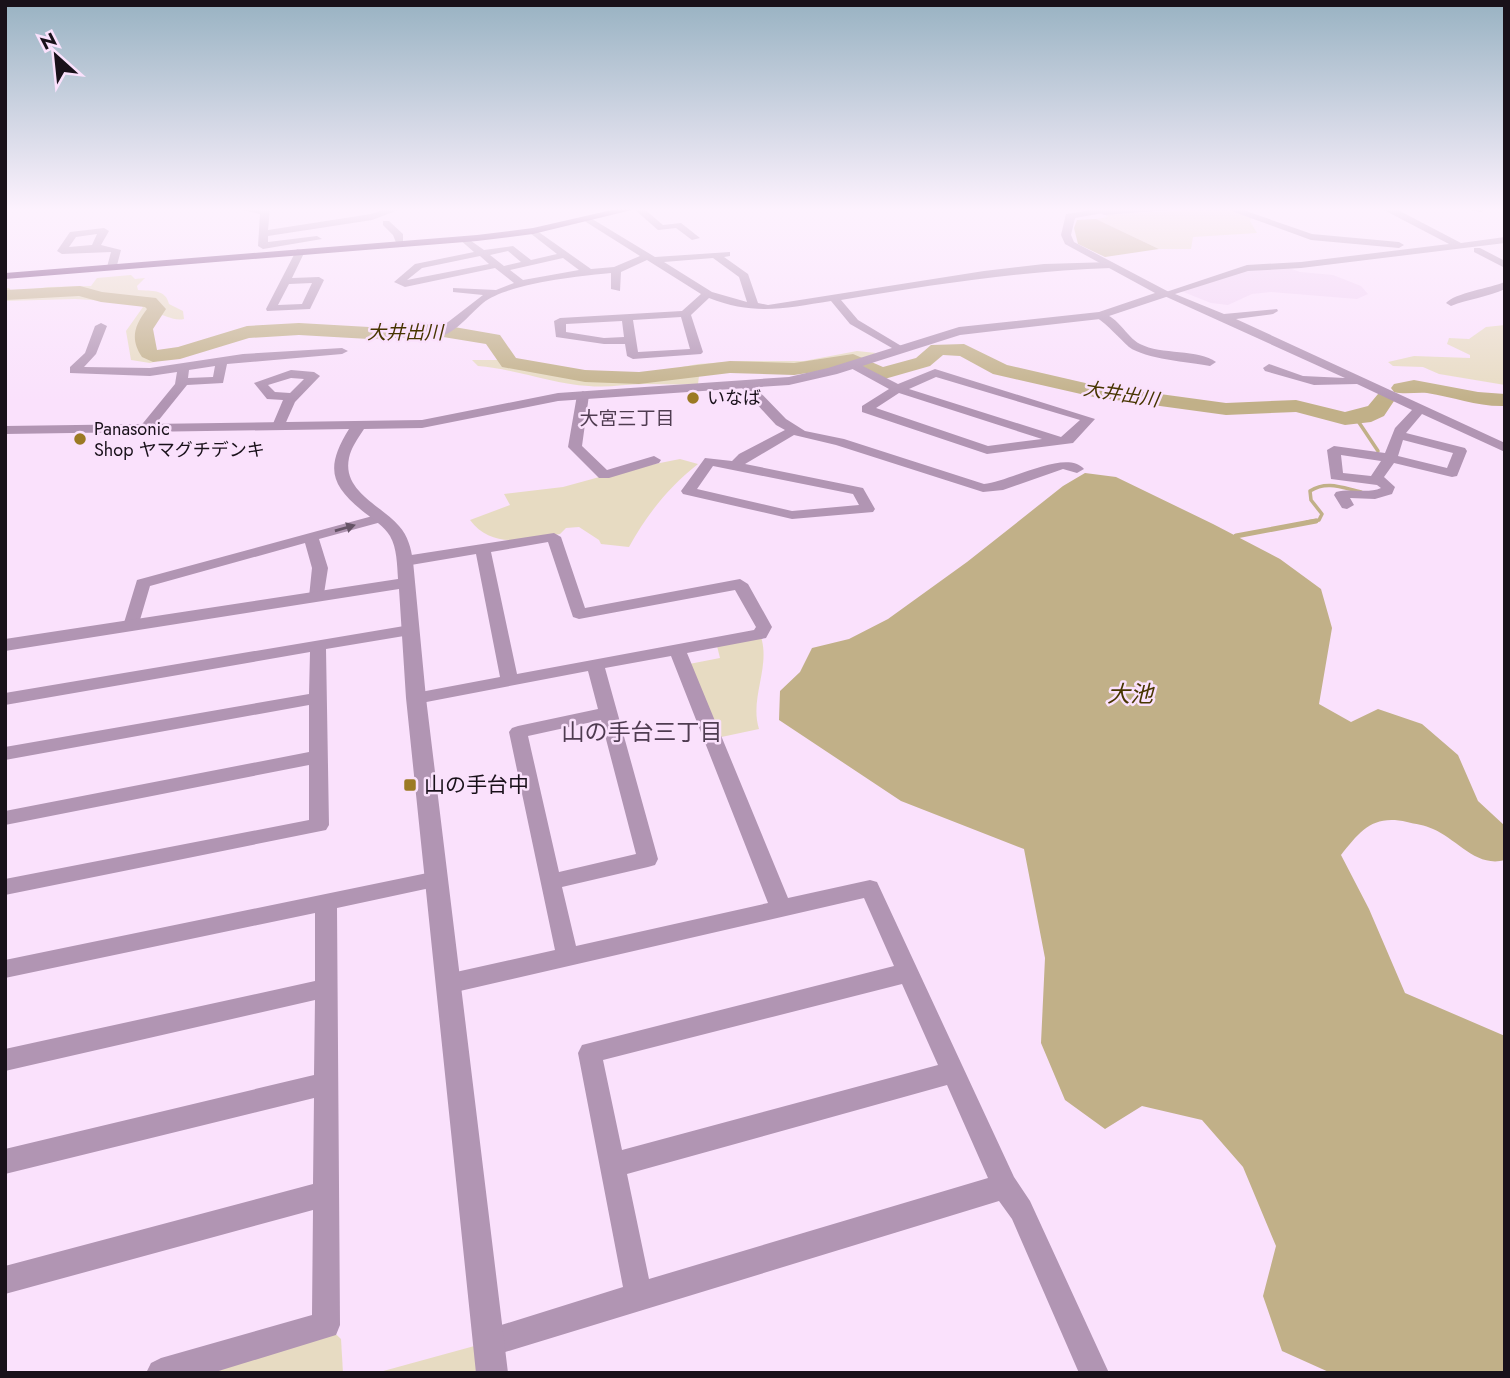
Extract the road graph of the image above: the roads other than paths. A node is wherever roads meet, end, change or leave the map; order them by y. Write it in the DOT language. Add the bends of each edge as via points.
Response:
graph roads {
  1 [pos="37,273"];
  2 [pos="288,273"];
  3 [pos="407,273"];
  4 [pos="464,273"];
  5 [pos="507,273"];
  6 [pos="581,273"];
  7 [pos="616,273"];
  8 [pos="675,273"];
  9 [pos="741,273"];
  10 [pos="990,273"];
  11 [pos="1127,273"];
  12 [pos="1226,273"];
  13 [pos="5,276"];
  14 [pos="284,281"];
  15 [pos="521,284"];
  16 [pos="1505,285"];
  17 [pos="616,289"];
  18 [pos="457,290"];
  19 [pos="497,293"];
  20 [pos="1165,293"];
  21 [pos="708,294"];
  22 [pos="835,299"];
  23 [pos="1451,303"];
  24 [pos="754,307"];
  25 [pos="1273,311"];
  26 [pos="685,314"];
  27 [pos="1100,315"];
  28 [pos="627,317"];
  29 [pos="1223,317"];
  30 [pos="101,326"];
  31 [pos="425,332"];
  32 [pos="630,340"];
  33 [pos="899,349"];
  34 [pos="342,351"];
  35 [pos="221,361"];
  36 [pos="1210,362"];
  37 [pos="851,365"];
  38 [pos="183,367"];
  39 [pos="1269,368"];
  40 [pos="1359,380"];
  41 [pos="183,382"];
  42 [pos="747,385"];
  43 [pos="898,389"];
  44 [pos="583,395"];
  45 [pos="292,397"];
  46 [pos="1421,408"];
  47 [pos="359,425"];
  48 [pos="278,426"];
  49 [pos="145,428"];
  50 [pos="5,429"];
  51 [pos="793,431"];
  52 [pos="1398,435"];
  53 [pos="1059,441"];
  54 [pos="1505,448"];
  55 [pos="1390,458"];
  56 [pos="654,460"];
  57 [pos="734,467"];
  58 [pos="1077,470"];
  59 [pos="1377,478"];
  60 [pos="1347,505"];
  61 [pos="761,507"];
  62 [pos="380,518"];
  63 [pos="751,521"];
  64 [pos="311,538"];
  65 [pos="483,548"];
  66 [pos="405,561"];
  67 [pos="406,583"];
  68 [pos="317,597"];
  69 [pos="131,626"];
  70 [pos="410,630"];
  71 [pos="5,645"];
  72 [pos="317,645"];
  73 [pos="677,649"];
  74 [pos="594,664"];
  75 [pos="509,679"];
  76 [pos="318,698"];
  77 [pos="416,698"];
  78 [pos="5,699"];
  79 [pos="608,713"];
  80 [pos="5,754"];
  81 [pos="318,757"];
  82 [pos="5,818"];
  83 [pos="437,878"];
  84 [pos="549,882"];
  85 [pos="5,887"];
  86 [pos="326,902"];
  87 [pos="781,908"];
  88 [pos="567,956"];
  89 [pos="5,969"];
  90 [pos="910,972"];
  91 [pos="447,984"];
  92 [pos="325,988"];
  93 [pos="5,1060"];
  94 [pos="953,1072"];
  95 [pos="325,1084"];
  96 [pos="5,1162"];
  97 [pos="614,1165"];
  98 [pos="1005,1186"];
  99 [pos="327,1193"];
  100 [pos="5,1280"];
  101 [pos="639,1297"];
  102 [pos="489,1342"];
  103 [pos="162,1373"];
  104 [pos="492,1373"];
  105 [pos="1094,1373"];
  1 -- 13 [label="highway"];
  2 -- 14 [label="street"];
  3 -- 4 [label="street" via="399,282"];
  5 -- 15 [label="street"];
  6 -- 15 [label="street"];
  7 -- 17 [label="street"];
  8 -- 21 [label="street"];
  9 -- 24 [label="street"];
  10 -- 22 [label="street"];
  11 -- 20 [label="street"];
  12 -- 20 [label="street"];
  14 -- 14 [label="street" via="271,309 306,307 319,280"];
  15 -- 19 [label="street"];
  16 -- 23 [label="street"];
  18 -- 19 [label="street"];
  19 -- 31 [label="street" via="480,300 444,331"];
  20 -- 27 [label="street"];
  20 -- 29 [label="street"];
  21 -- 24 [label="street"];
  21 -- 26 [label="street"];
  22 -- 24 [label="street"];
  22 -- 33 [label="street" via="854,322"];
  25 -- 29 [label="street"];
  26 -- 28 [label="street"];
  26 -- 32 [label="street" via="697,352 633,356"];
  27 -- 33 [label="street" via="980,327"];
  27 -- 36 [label="street" via="1135,346 1194,365"];
  28 -- 32 [label="street"];
  28 -- 32 [label="street" via="560,321 560,335"];
  29 -- 40 [label="street"];
  30 -- 38 [label="street" via="90,354 74,369 150,372"];
  33 -- 37 [label="street"];
  34 -- 35 [label="street"];
  35 -- 38 [label="street"];
  35 -- 41 [label="street" via="219,380"];
  37 -- 42 [label="street" via="810,377"];
  37 -- 43 [label="street"];
  38 -- 41 [label="street"];
  39 -- 40 [label="street" via="1319,383"];
  40 -- 46 [label="street"];
  41 -- 49 [label="street"];
  42 -- 44 [label="street"];
  42 -- 51 [label="street"];
  43 -- 53 [label="street"];
  43 -- 53 [label="street" via="866,409 987,450"];
  43 -- 53 [label="street" via="935,373 1089,419 1068,440"];
  44 -- 47 [label="street" via="422,424"];
  44 -- 56 [label="street" via="575,447 604,475"];
  45 -- 48 [label="street"];
  46 -- 52 [label="street"];
  46 -- 54 [label="street"];
  47 -- 48 [label="street"];
  47 -- 62 [label="street" via="341,459 341,470 347,486"];
  48 -- 49 [label="street"];
  49 -- 50 [label="street"];
  51 -- 57 [label="street"];
  51 -- 58 [label="street" via="983,488 1062,465"];
  52 -- 55 [label="street"];
  52 -- 55 [label="street" via="1461,451 1452,473"];
  55 -- 59 [label="street"];
  55 -- 59 [label="street" via="1334,450 1336,476"];
  57 -- 61 [label="street" via="710,461 688,491"];
  57 -- 61 [label="street" via="858,491 868,509 806,515"];
  59 -- 60 [label="street" via="1387,491 1372,497 1341,495"];
  61 -- 63 [label="street"];
  64 -- 62 [label="street, one-way"];
  62 -- 66 [label="street" via="400,540"];
  64 -- 68 [label="street" via="320,568"];
  64 -- 69 [label="street" via="143,583"];
  65 -- 66 [label="street"];
  65 -- 73 [label="street" via="554,537 579,614 740,584 764,628 760,634"];
  65 -- 75 [label="street"];
  66 -- 67 [label="street"];
  67 -- 68 [label="street"];
  67 -- 70 [label="street"];
  68 -- 69 [label="street"];
  69 -- 71 [label="street"];
  70 -- 72 [label="street"];
  70 -- 77 [label="street"];
  72 -- 76 [label="street"];
  72 -- 78 [label="street"];
  73 -- 74 [label="street"];
  73 -- 87 [label="street"];
  74 -- 75 [label="street"];
  74 -- 79 [label="street"];
  75 -- 77 [label="street"];
  76 -- 80 [label="street"];
  76 -- 81 [label="street"];
  77 -- 83 [label="street"];
  79 -- 84 [label="street" via="518,732"];
  79 -- 84 [label="street" via="649,859"];
  81 -- 82 [label="street"];
  81 -- 85 [label="street" via="319,825"];
  83 -- 86 [label="street"];
  83 -- 91 [label="street"];
  84 -- 88 [label="street"];
  86 -- 89 [label="street"];
  86 -- 92 [label="street"];
  87 -- 88 [label="street"];
  87 -- 90 [label="street" via="870,888"];
  88 -- 91 [label="street"];
  90 -- 94 [label="street"];
  90 -- 97 [label="street" via="590,1053"];
  91 -- 102 [label="street"];
  92 -- 93 [label="street"];
  92 -- 95 [label="street"];
  94 -- 97 [label="street"];
  94 -- 98 [label="street"];
  95 -- 96 [label="street"];
  95 -- 99 [label="street"];
  97 -- 101 [label="street"];
  98 -- 101 [label="street"];
  98 -- 105 [label="street" via="1021,1210"];
  99 -- 100 [label="street"];
  99 -- 103 [label="street" via="326,1325"];
  101 -- 102 [label="street"];
  102 -- 104 [label="street"];
}
